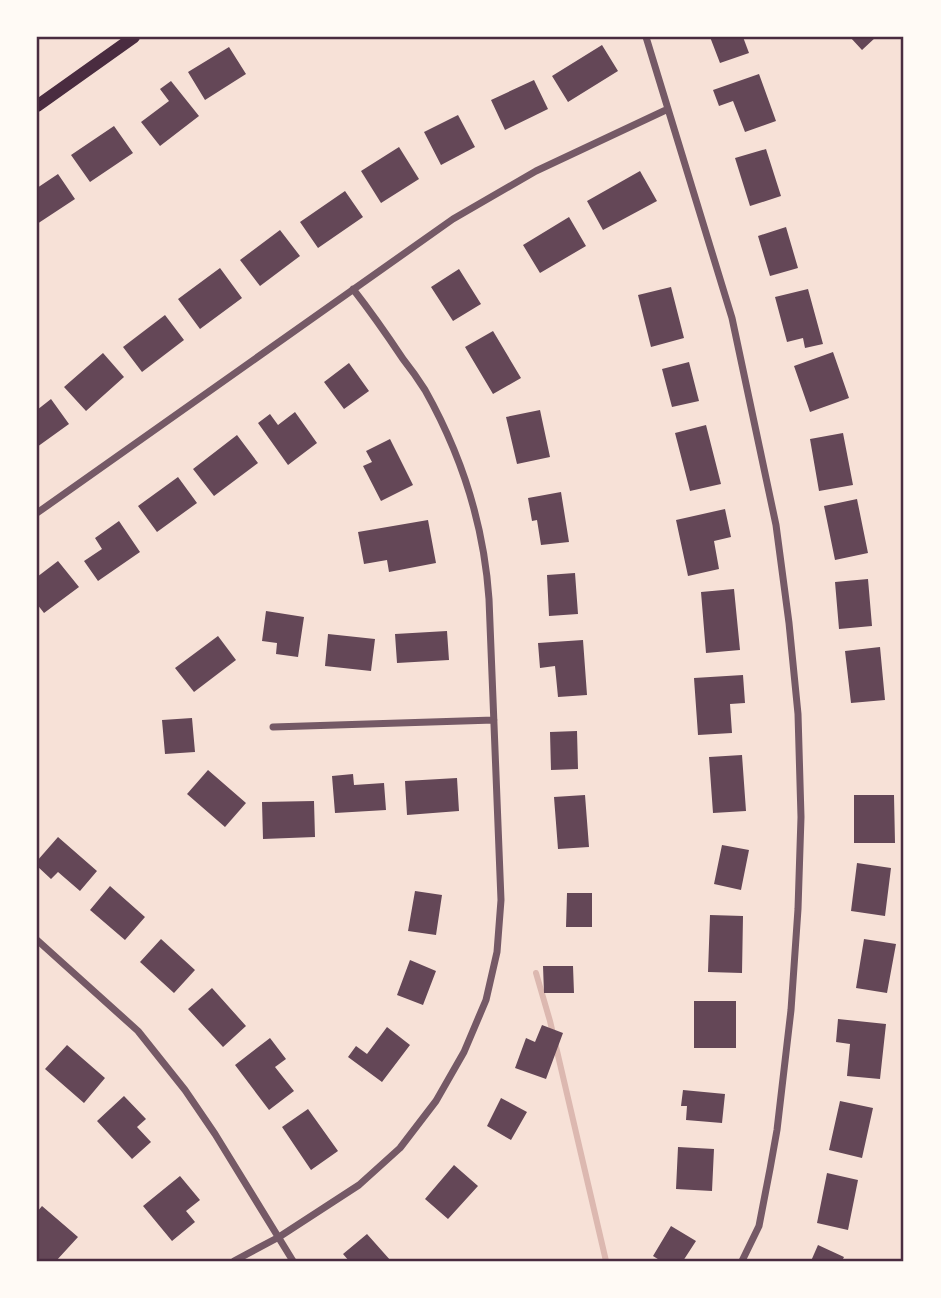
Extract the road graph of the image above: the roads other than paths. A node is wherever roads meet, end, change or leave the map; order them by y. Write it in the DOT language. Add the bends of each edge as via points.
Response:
graph roads {
  1 [pos="134,37"];
  2 [pos="646,37"];
  3 [pos="37,106"];
  4 [pos="668,109"];
  5 [pos="353,289"];
  6 [pos="37,513"];
  7 [pos="494,720"];
  8 [pos="273,727"];
  9 [pos="37,940"];
  10 [pos="279,1237"];
  11 [pos="234,1261"];
  12 [pos="293,1261"];
  13 [pos="742,1261"];
  1 -- 3 [label="main road"];
  2 -- 4 [label="street"];
  4 -- 5 [label="street" via="495,194"];
  4 -- 13 [label="street" via="732,318 764,464 799,714 801,817 791,1010 777,1130 759,1226"];
  5 -- 6 [label="street"];
  5 -- 7 [label="street" via="424,388 462,470 487,568"];
  7 -- 8 [label="street"];
  7 -- 10 [label="street" via="501,900 497,951 486,1000 436,1101 400,1148 359,1185"];
  9 -- 10 [label="street" via="138,1031 185,1090"];
  10 -- 11 [label="street"];
  10 -- 12 [label="street"];
}
